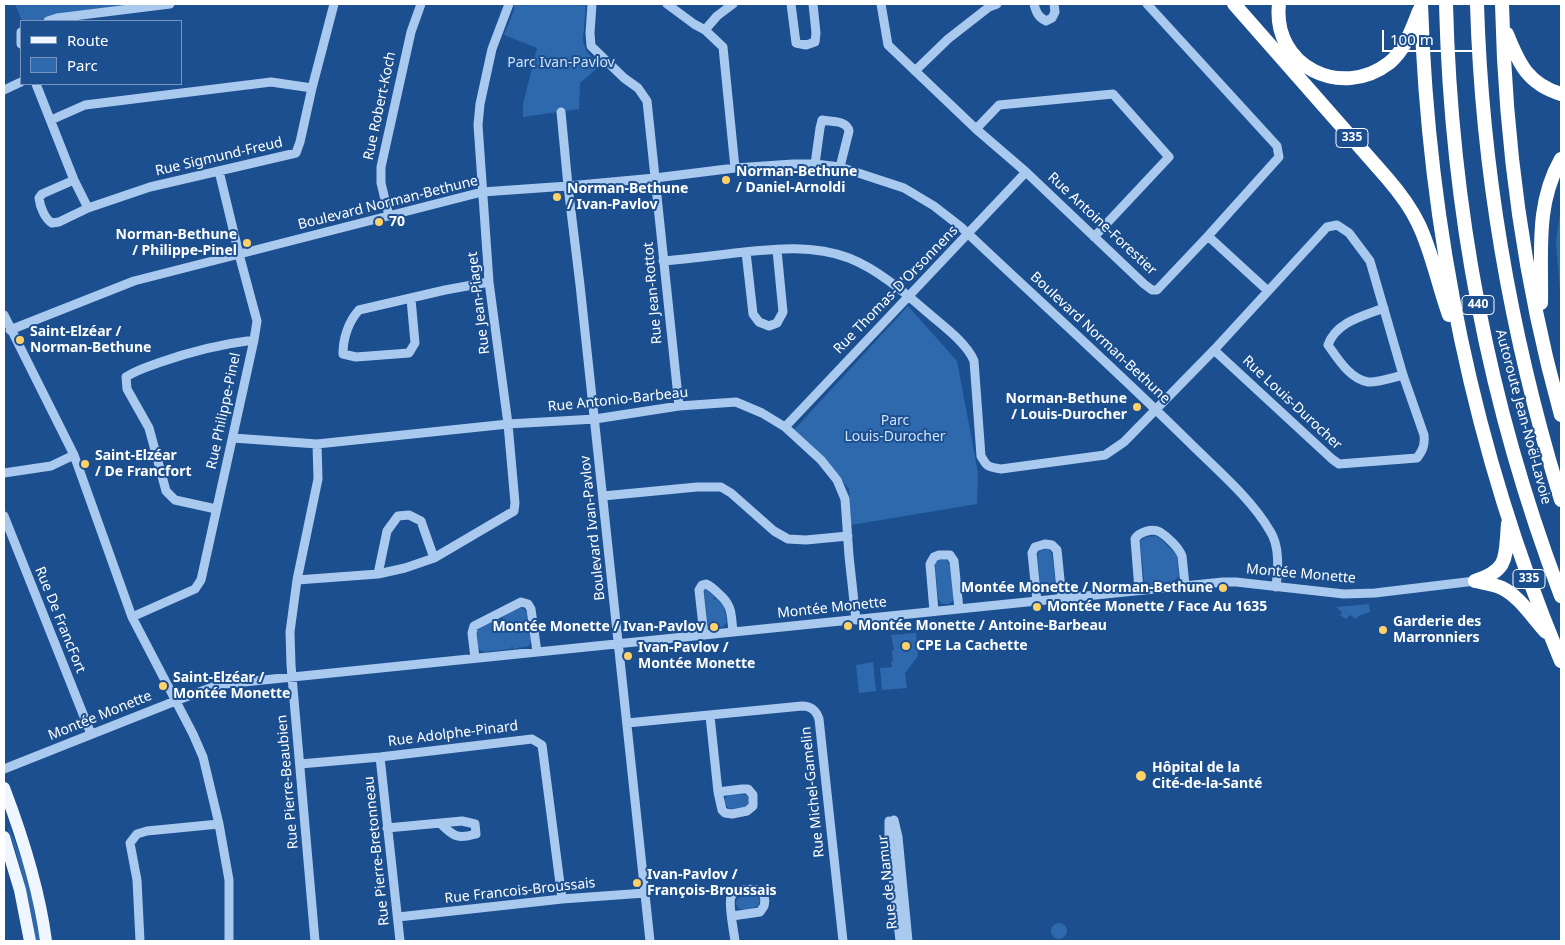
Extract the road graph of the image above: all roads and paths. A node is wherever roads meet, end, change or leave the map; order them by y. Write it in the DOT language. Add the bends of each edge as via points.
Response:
graph roads {
  1 [pos="170,4"];
  2 [pos="334,4"];
  3 [pos="421,4"];
  4 [pos="509,4"];
  5 [pos="592,4"];
  6 [pos="667,4"];
  7 [pos="733,4"];
  8 [pos="790,4"];
  9 [pos="813,4"];
  10 [pos="881,4"];
  11 [pos="997,4"];
  12 [pos="1034,4"];
  13 [pos="1054,4"];
  14 [pos="1147,4"];
  15 [pos="1234,4"];
  16 [pos="1279,4"];
  17 [pos="1446,4"];
  18 [pos="1477,4"];
  19 [pos="1502,4"];
  20 [pos="1421,5"];
  21 [pos="51,20"];
  22 [pos="1502,22"];
  23 [pos="705,30"];
  24 [pos="915,70"];
  25 [pos="20,82"];
  26 [pos="36,85"];
  27 [pos="312,88"];
  28 [pos="4,90"];
  29 [pos="1561,94"];
  30 [pos="561,112"];
  31 [pos="50,120"];
  32 [pos="976,129"];
  33 [pos="1561,159"];
  34 [pos="815,164"];
  35 [pos="735,168"];
  36 [pos="840,168"];
  37 [pos="220,171"];
  38 [pos="1026,172"];
  39 [pos="655,178"];
  40 [pos="74,180"];
  41 [pos="568,186"];
  42 [pos="482,192"];
  43 [pos="88,208"];
  44 [pos="389,216"];
  45 [pos="969,234"];
  46 [pos="1208,236"];
  47 [pos="1094,237"];
  48 [pos="777,250"];
  49 [pos="746,252"];
  50 [pos="239,254"];
  51 [pos="663,261"];
  52 [pos="489,282"];
  53 [pos="1268,291"];
  54 [pos="908,296"];
  55 [pos="411,299"];
  56 [pos="1384,308"];
  57 [pos="4,315"];
  58 [pos="1540,328"];
  59 [pos="10,330"];
  60 [pos="254,340"];
  61 [pos="1214,350"];
  62 [pos="1465,358"];
  63 [pos="1404,375"];
  64 [pos="679,406"];
  65 [pos="1156,409"];
  66 [pos="1561,416"];
  67 [pos="595,418"];
  68 [pos="508,424"];
  69 [pos="785,427"];
  70 [pos="233,438"];
  71 [pos="317,444"];
  72 [pos="74,455"];
  73 [pos="4,473"];
  74 [pos="603,496"];
  75 [pos="1561,500"];
  76 [pos="216,510"];
  77 [pos="4,516"];
  78 [pos="1509,520"];
  79 [pos="848,536"];
  80 [pos="434,558"];
  81 [pos="378,574"];
  82 [pos="297,580"];
  83 [pos="1474,581"];
  84 [pos="1185,585"];
  85 [pos="1276,586"];
  86 [pos="1139,590"];
  87 [pos="1561,596"];
  88 [pos="1062,599"];
  89 [pos="1037,601"];
  90 [pos="959,609"];
  91 [pos="934,612"];
  92 [pos="132,617"];
  93 [pos="856,620"];
  94 [pos="733,632"];
  95 [pos="704,635"];
  96 [pos="1552,638"];
  97 [pos="619,644"];
  98 [pos="536,652"];
  99 [pos="475,658"];
  100 [pos="1561,661"];
  101 [pos="292,677"];
  102 [pos="176,701"];
  103 [pos="710,716"];
  104 [pos="627,723"];
  105 [pos="91,734"];
  106 [pos="380,757"];
  107 [pos="300,764"];
  108 [pos="4,769"];
  109 [pos="4,788"];
  110 [pos="718,792"];
  111 [pos="219,824"];
  112 [pos="441,824"];
  113 [pos="387,828"];
  114 [pos="4,837"];
  115 [pos="646,893"];
  116 [pos="562,899"];
  117 [pos="732,916"];
  118 [pos="398,917"];
  119 [pos="30,941"];
  120 [pos="46,941"];
  121 [pos="140,941"];
  122 [pos="229,941"];
  123 [pos="315,941"];
  124 [pos="400,941"];
  125 [pos="650,941"];
  126 [pos="735,941"];
  127 [pos="843,941"];
  128 [pos="900,941"];
  129 [pos="908,941"];
  1 -- 21 [label="street"];
  2 -- 27 [label="street, Rue Sigmund-Freud"];
  3 -- 44 [label="street, Rue Robert-Koch" via="411,32 381,167 381,183"];
  4 -- 42 [label="street, Rue Jean-Piaget" via="492,49 480,104"];
  5 -- 39 [label="street" via="591,46 638,88 647,101"];
  6 -- 23 [label="street"];
  7 -- 23 [label="street"];
  8 -- 9 [label="street" via="796,43 806,45 815,42"];
  10 -- 24 [label="street, Rue Antoine-Forestier" via="888,45"];
  11 -- 24 [label="street" via="948,39"];
  12 -- 13 [label="street" via="1037,14 1046,21 1055,12"];
  14 -- 46 [label="street, Rue Antoine-Forestier" via="1278,151 1279,157"];
  15 -- 62 [label="highway, 335" via="1408,204 1423,232"];
  16 -- 20 [label="highway" via="1278,18 1292,53 1317,73 1340,79 1370,74 1389,63 1407,39"];
  17 -- 87 [label="highway, Autoroute Jean-Noël-Lavoie / 440" via="1453,128 1475,290 1514,453"];
  18 -- 75 [label="highway, Autoroute Jean-Noël-Lavoie / 440" via="1483,117 1503,266 1526,374"];
  19 -- 22 [label="highway"];
  20 -- 62 [label="highway" via="1435,191"];
  22 -- 29 [label="highway" via="1522,68 1542,86"];
  22 -- 58 [label="highway" via="1516,188"];
  23 -- 35 [label="street" via="724,47"];
  24 -- 32 [label="street, Rue Antoine-Forestier"];
  25 -- 28 [label="street"];
  26 -- 31 [label="street"];
  27 -- 31 [label="street" via="271,82 86,105"];
  27 -- 37 [label="street, Rue Sigmund-Freud" via="296,153"];
  30 -- 41 [label="street, Boulevard Ivan-Pavlov"];
  31 -- 40 [label="street"];
  32 -- 38 [label="street, Rue Antoine-Forestier"];
  32 -- 47 [label="street" via="1000,105 1113,94 1169,157"];
  33 -- 58 [label="highway" via="1548,188 1542,219"];
  34 -- 35 [label="street, Boulevard Norman-Bethune"];
  34 -- 36 [label="street, Boulevard Norman-Bethune"];
  34 -- 36 [label="street" via="822,120 844,123 849,131"];
  35 -- 39 [label="street, Boulevard Norman-Bethune"];
  36 -- 45 [label="street, Boulevard Norman-Bethune" via="904,188 934,206"];
  37 -- 43 [label="street, Rue Sigmund-Freud" via="150,187"];
  37 -- 50 [label="street, Rue Philippe-Pinel"];
  38 -- 45 [label="street, Rue Thomas-D'Orsonnens"];
  38 -- 47 [label="street, Rue Antoine-Forestier"];
  39 -- 41 [label="street, Boulevard Norman-Bethune"];
  39 -- 51 [label="street, Rue Jean-Rottot"];
  40 -- 43 [label="street"];
  40 -- 43 [label="street, Rue Sigmund-Freud" via="42,194 40,206 52,223"];
  41 -- 42 [label="street, Boulevard Norman-Bethune"];
  41 -- 67 [label="street, Boulevard Ivan-Pavlov"];
  42 -- 44 [label="street, Boulevard Norman-Bethune"];
  42 -- 52 [label="street, Rue Jean-Piaget"];
  44 -- 50 [label="street, Boulevard Norman-Bethune"];
  45 -- 54 [label="street, Rue Thomas-D'Orsonnens"];
  45 -- 65 [label="street, Boulevard Norman-Bethune"];
  46 -- 47 [label="street, Rue Antoine-Forestier" via="1156,290 1144,284"];
  46 -- 53 [label="street"];
  48 -- 49 [label="street, Rue Louis-Durocher"];
  48 -- 49 [label="street" via="783,312 777,323 769,326 759,322 753,314"];
  48 -- 54 [label="street, Rue Louis-Durocher" via="810,249 849,258 880,274"];
  49 -- 51 [label="street, Rue Louis-Durocher"];
  50 -- 59 [label="street, Boulevard Norman-Bethune" via="134,280"];
  50 -- 60 [label="street, Rue Philippe-Pinel" via="257,322"];
  51 -- 64 [label="street, Rue Jean-Rottot"];
  52 -- 55 [label="street"];
  52 -- 68 [label="street, Rue Jean-Piaget"];
  53 -- 56 [label="street, Rue Louis-Durocher" via="1327,227 1337,225 1349,233 1370,262"];
  53 -- 61 [label="street, Rue Louis-Durocher"];
  54 -- 65 [label="street, Rue Louis-Durocher" via="971,354 981,456 992,468 1105,456 1124,442"];
  54 -- 69 [label="street, Rue Thomas-D'Orsonnens"];
  55 -- 55 [label="street" via="415,343 409,353 356,357 343,354 351,319 359,310"];
  56 -- 63 [label="street, Rue Louis-Durocher"];
  56 -- 63 [label="street" via="1347,322 1332,335 1328,345 1342,365 1357,378 1370,383"];
  57 -- 59 [label="street"];
  58 -- 66 [label="highway"];
  59 -- 72 [label="street"];
  60 -- 70 [label="street, Rue Philippe-Pinel"];
  60 -- 76 [label="street" via="175,357 126,377 127,389 149,428 166,491 175,500"];
  61 -- 63 [label="street, Rue Louis-Durocher" via="1339,464 1417,458 1425,444 1424,435"];
  61 -- 65 [label="street, Rue Louis-Durocher"];
  62 -- 78 [label="highway, 335"];
  64 -- 67 [label="street, Rue Antonio-Barbeau"];
  64 -- 69 [label="street, Rue Antonio-Barbeau" via="736,402"];
  65 -- 85 [label="street, Boulevard Norman-Bethune" via="1250,503 1271,532 1276,550"];
  67 -- 68 [label="street, Rue Antonio-Barbeau"];
  67 -- 74 [label="street, Boulevard Ivan-Pavlov"];
  68 -- 71 [label="street, Rue Antonio-Barbeau"];
  68 -- 80 [label="street, Rue Jean-Piaget" via="514,511"];
  69 -- 79 [label="street, Rue Antonio-Barbeau" via="821,460 837,480 845,499"];
  70 -- 71 [label="street, Rue Antonio-Barbeau"];
  70 -- 76 [label="street, Rue Philippe-Pinel"];
  71 -- 82 [label="street, Rue Pierre-Beaubien" via="318,479"];
  72 -- 73 [label="street" via="51,466"];
  72 -- 92 [label="street"];
  74 -- 79 [label="street" via="720,487 788,539"];
  74 -- 97 [label="street, Boulevard Ivan-Pavlov"];
  76 -- 92 [label="street, Rue Philippe-Pinel" via="201,580 195,589"];
  77 -- 105 [label="street, Rue De FrancFort"];
  78 -- 83 [label="highway" via="1502,564 1495,573"];
  78 -- 96 [label="highway, 335"];
  79 -- 93 [label="street, Rue Antonio-Barbeau"];
  80 -- 81 [label="street, Rue Jean-Piaget"];
  80 -- 81 [label="street" via="420,521 409,515 398,516 387,531"];
  81 -- 82 [label="street, Rue Jean-Piaget"];
  82 -- 101 [label="street, Rue Pierre-Beaubien" via="290,632"];
  83 -- 85 [label="street, Montée Monette" via="1357,594"];
  83 -- 96 [label="highway" via="1509,592"];
  84 -- 85 [label="street, Montée Monette" via="1227,581"];
  84 -- 86 [label="street, Montée Monette"];
  84 -- 86 [label="street" via="1180,552 1161,533 1153,531 1139,534 1135,539"];
  86 -- 88 [label="street, Montée Monette"];
  88 -- 89 [label="street, Montée Monette"];
  88 -- 89 [label="street" via="1057,550 1047,544 1037,546 1032,553"];
  89 -- 90 [label="street, Montée Monette"];
  90 -- 91 [label="street, Montée Monette"];
  90 -- 91 [label="street" via="954,561 950,556 942,555 934,557 930,564"];
  91 -- 93 [label="street, Montée Monette"];
  92 -- 102 [label="street"];
  93 -- 94 [label="street, Montée Monette"];
  94 -- 95 [label="street, Montée Monette"];
  94 -- 95 [label="street" via="729,604 704,584 699,590"];
  95 -- 97 [label="street, Montée Monette"];
  96 -- 100 [label="highway, 335"];
  97 -- 98 [label="street, Montée Monette"];
  97 -- 104 [label="street, Boulevard Ivan-Pavlov"];
  98 -- 99 [label="street, Montée Monette"];
  98 -- 99 [label="street" via="531,609 521,602 474,626"];
  99 -- 101 [label="street, Montée Monette"];
  101 -- 102 [label="street, Montée Monette" via="219,685"];
  101 -- 107 [label="street, Rue Pierre-Beaubien"];
  102 -- 105 [label="street, Montée Monette"];
  102 -- 111 [label="street" via="203,757"];
  103 -- 104 [label="street, Rue Michel-Gamelin"];
  103 -- 110 [label="street"];
  103 -- 127 [label="street, Rue Michel-Gamelin" via="804,706 816,712"];
  104 -- 115 [label="street, Boulevard Ivan-Pavlov"];
  105 -- 108 [label="street, Montée Monette"];
  106 -- 107 [label="street, Rue Adolphe-Pinard"];
  106 -- 113 [label="street, Rue Pierre-Bretonneau"];
  106 -- 116 [label="street, Rue Adolphe-Pinard" via="532,739 542,744"];
  107 -- 123 [label="street, Rue Pierre-Beaubien"];
  109 -- 120 [label="main road" via="29,859"];
  111 -- 121 [label="street" via="147,831 137,834 130,843 137,880"];
  111 -- 122 [label="street" via="229,880"];
  112 -- 113 [label="street"];
  113 -- 118 [label="street, Rue Pierre-Bretonneau"];
  114 -- 119 [label="main road" via="20,890"];
  115 -- 116 [label="street, Rue Francois-Broussais"];
  115 -- 125 [label="street, Boulevard Ivan-Pavlov"];
  116 -- 118 [label="street, Rue Francois-Broussais"];
  117 -- 126 [label="street"];
  118 -- 124 [label="street, Rue Pierre-Bretonneau"];
  128 -- 129 [label="street, Rue de Namur" via="889,839 892,821 898,837"];
}
